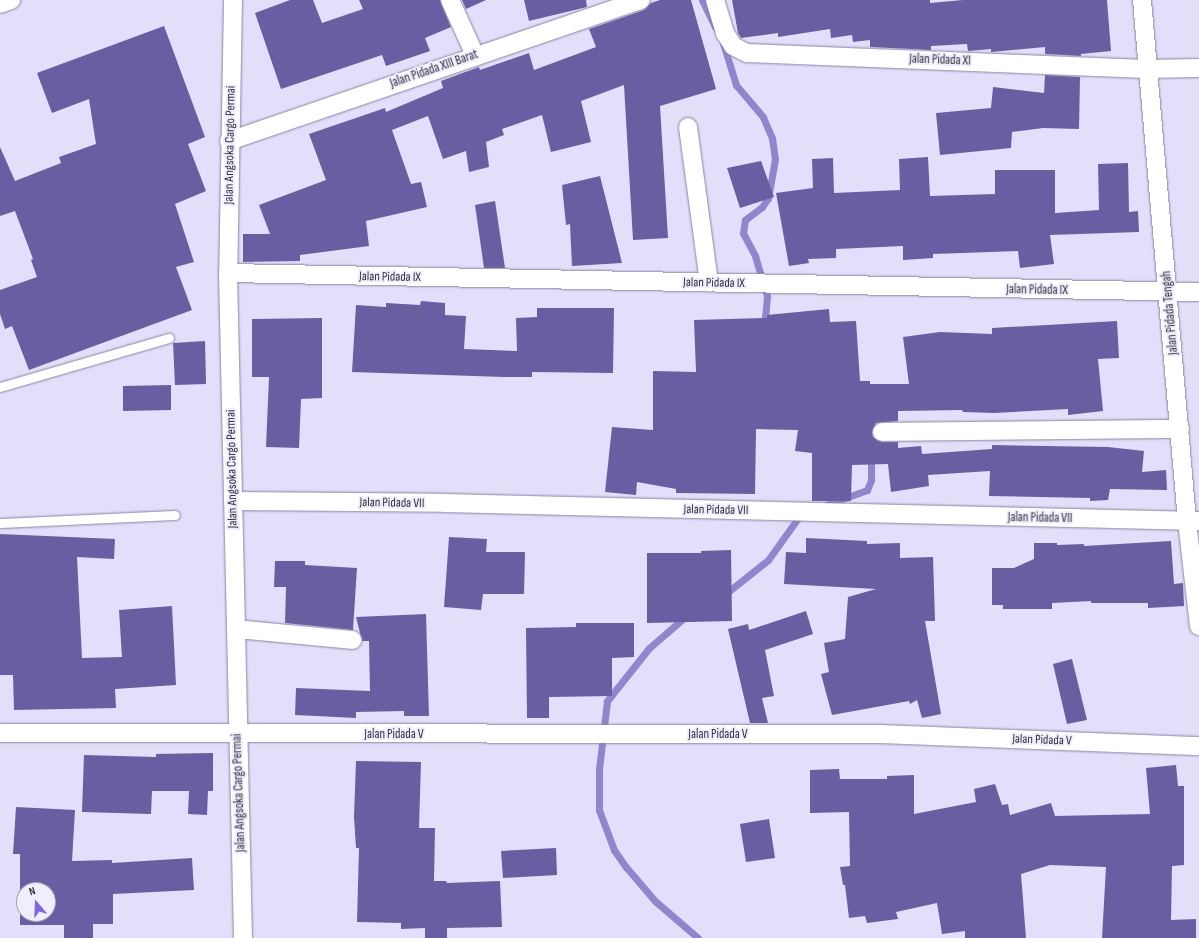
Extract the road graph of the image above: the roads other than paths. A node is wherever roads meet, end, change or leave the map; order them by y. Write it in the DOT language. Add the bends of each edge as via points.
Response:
graph roads {
  1 [pos="11,0"];
  2 [pos="233,0"];
  3 [pos="450,0"];
  4 [pos="641,0"];
  5 [pos="715,0"];
  6 [pos="1142,0"];
  7 [pos="0,4"];
  8 [pos="475,55"];
  9 [pos="1199,68"];
  10 [pos="1146,69"];
  11 [pos="688,127"];
  12 [pos="229,141"];
  13 [pos="228,273"];
  14 [pos="709,283"];
  15 [pos="1168,292"];
  16 [pos="1199,292"];
  17 [pos="169,338"];
  18 [pos="0,387"];
  19 [pos="1180,430"];
  20 [pos="882,432"];
  21 [pos="233,501"];
  22 [pos="175,514"];
  23 [pos="1193,521"];
  24 [pos="0,523"];
  25 [pos="1199,626"];
  26 [pos="236,629"];
  27 [pos="352,640"];
  28 [pos="0,732"];
  29 [pos="238,734"];
  30 [pos="1199,746"];
  31 [pos="243,938"];
  1 -- 7 [label="street"];
  2 -- 12 [label="street, Jalan Angsoka Cargo Permai"];
  3 -- 8 [label="street"];
  4 -- 8 [label="street, Jalan Pidada XIII Barat"];
  5 -- 10 [label="street, Jalan Pidada XI" via="725,34 733,46 747,52"];
  6 -- 10 [label="street, Jalan Pidada Tengah"];
  8 -- 12 [label="street, Jalan Pidada XIII Barat"];
  9 -- 10 [label="street, Jalan Pidada XI"];
  10 -- 15 [label="street, Jalan Pidada Tengah"];
  11 -- 14 [label="street"];
  12 -- 13 [label="street, Jalan Angsoka Cargo Permai"];
  13 -- 14 [label="street, Jalan Pidada IX"];
  13 -- 21 [label="street, Jalan Angsoka Cargo Permai"];
  14 -- 15 [label="street, Jalan Pidada IX"];
  15 -- 16 [label="street, Jalan Pidada IX"];
  15 -- 19 [label="street, Jalan Pidada Tengah"];
  17 -- 18 [label="lane"];
  19 -- 20 [label="street"];
  19 -- 23 [label="street, Jalan Pidada Tengah"];
  21 -- 23 [label="street, Jalan Pidada VII" via="444,503"];
  21 -- 26 [label="street, Jalan Angsoka Cargo Permai"];
  22 -- 24 [label="lane"];
  23 -- 25 [label="street, Jalan Pidada Tengah"];
  26 -- 27 [label="street"];
  26 -- 29 [label="street, Jalan Angsoka Cargo Permai"];
  28 -- 29 [label="street, Jalan Pidada V"];
  29 -- 30 [label="street, Jalan Pidada V" via="882,734"];
  29 -- 31 [label="street, Jalan Angsoka Cargo Permai"];
}
